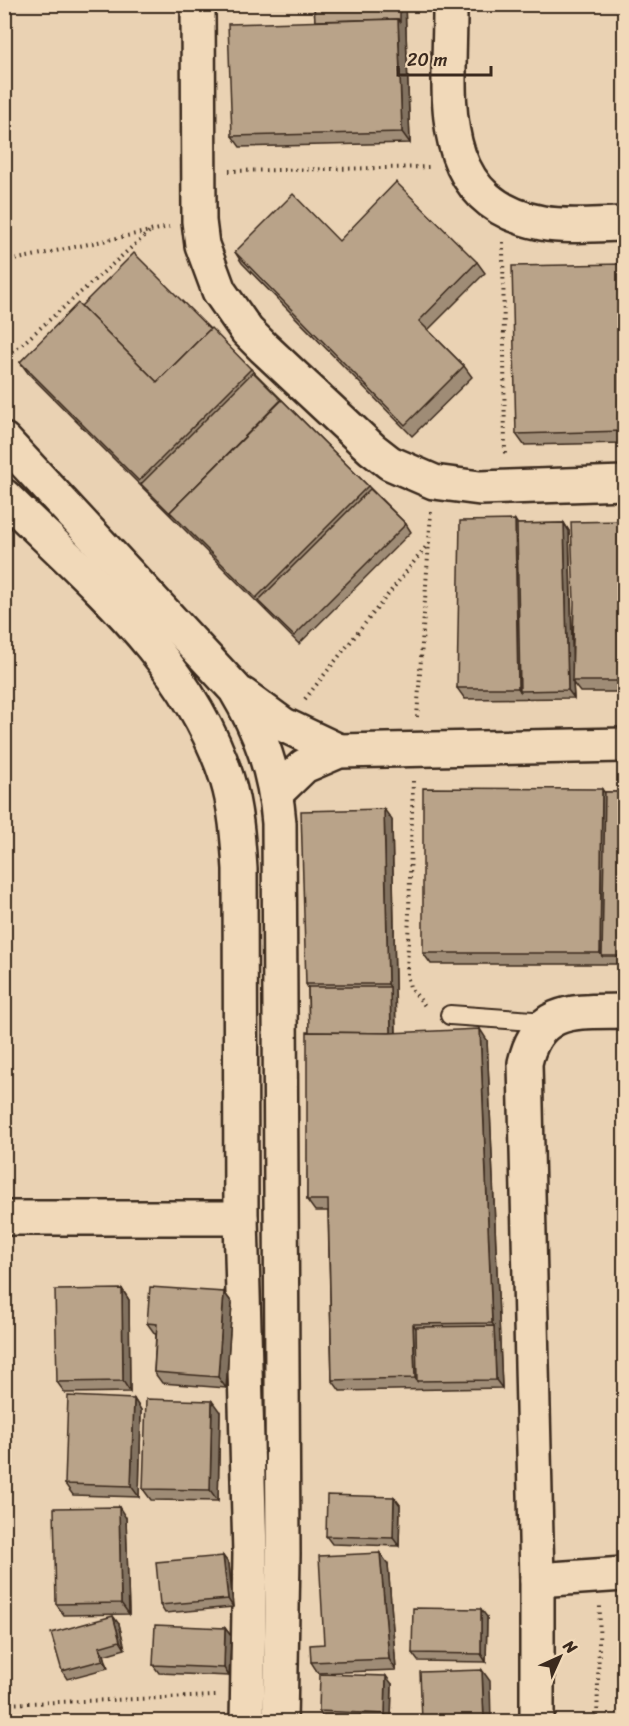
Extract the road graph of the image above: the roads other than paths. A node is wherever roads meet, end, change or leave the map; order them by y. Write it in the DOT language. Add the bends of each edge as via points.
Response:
graph roads {
  1 [pos="198,4"];
  2 [pos="450,4"];
  3 [pos="624,224"];
  4 [pos="4,440"];
  5 [pos="624,483"];
  6 [pos="4,496"];
  7 [pos="122,566"];
  8 [pos="96,587"];
  9 [pos="235,689"];
  10 [pos="624,745"];
  11 [pos="339,751"];
  12 [pos="276,793"];
  13 [pos="624,1011"];
  14 [pos="450,1015"];
  15 [pos="548,1022"];
  16 [pos="4,1218"];
  17 [pos="242,1218"];
  18 [pos="250,1554"];
  19 [pos="283,1554"];
  20 [pos="612,1575"];
  21 [pos="537,1581"];
  22 [pos="247,1708"];
  23 [pos="280,1722"];
  24 [pos="537,1722"];
  1 -- 5 [label="street" via="202,245 216,283 247,331 372,449 411,474 457,487"];
  2 -- 3 [label="street" via="451,133 463,166 487,197 523,218 545,223"];
  4 -- 7 [label="street"];
  6 -- 8 [label="street"];
  7 -- 8 [label="street"];
  7 -- 9 [label="street"];
  8 -- 17 [label="street" via="167,663 193,700 228,782 237,825 240,869"];
  9 -- 11 [label="street" via="284,725"];
  9 -- 12 [label="street" via="262,739"];
  10 -- 11 [label="street"];
  11 -- 12 [label="street" via="304,766"];
  12 -- 19 [label="street"];
  13 -- 15 [label="street" via="576,1012"];
  14 -- 15 [label="lane"];
  15 -- 21 [label="street" via="528,1047 525,1063"];
  16 -- 17 [label="street"];
  17 -- 18 [label="street"];
  18 -- 19 [label="street"];
  18 -- 22 [label="street"];
  19 -- 23 [label="street"];
  20 -- 21 [label="street"];
  21 -- 24 [label="street"];
}
